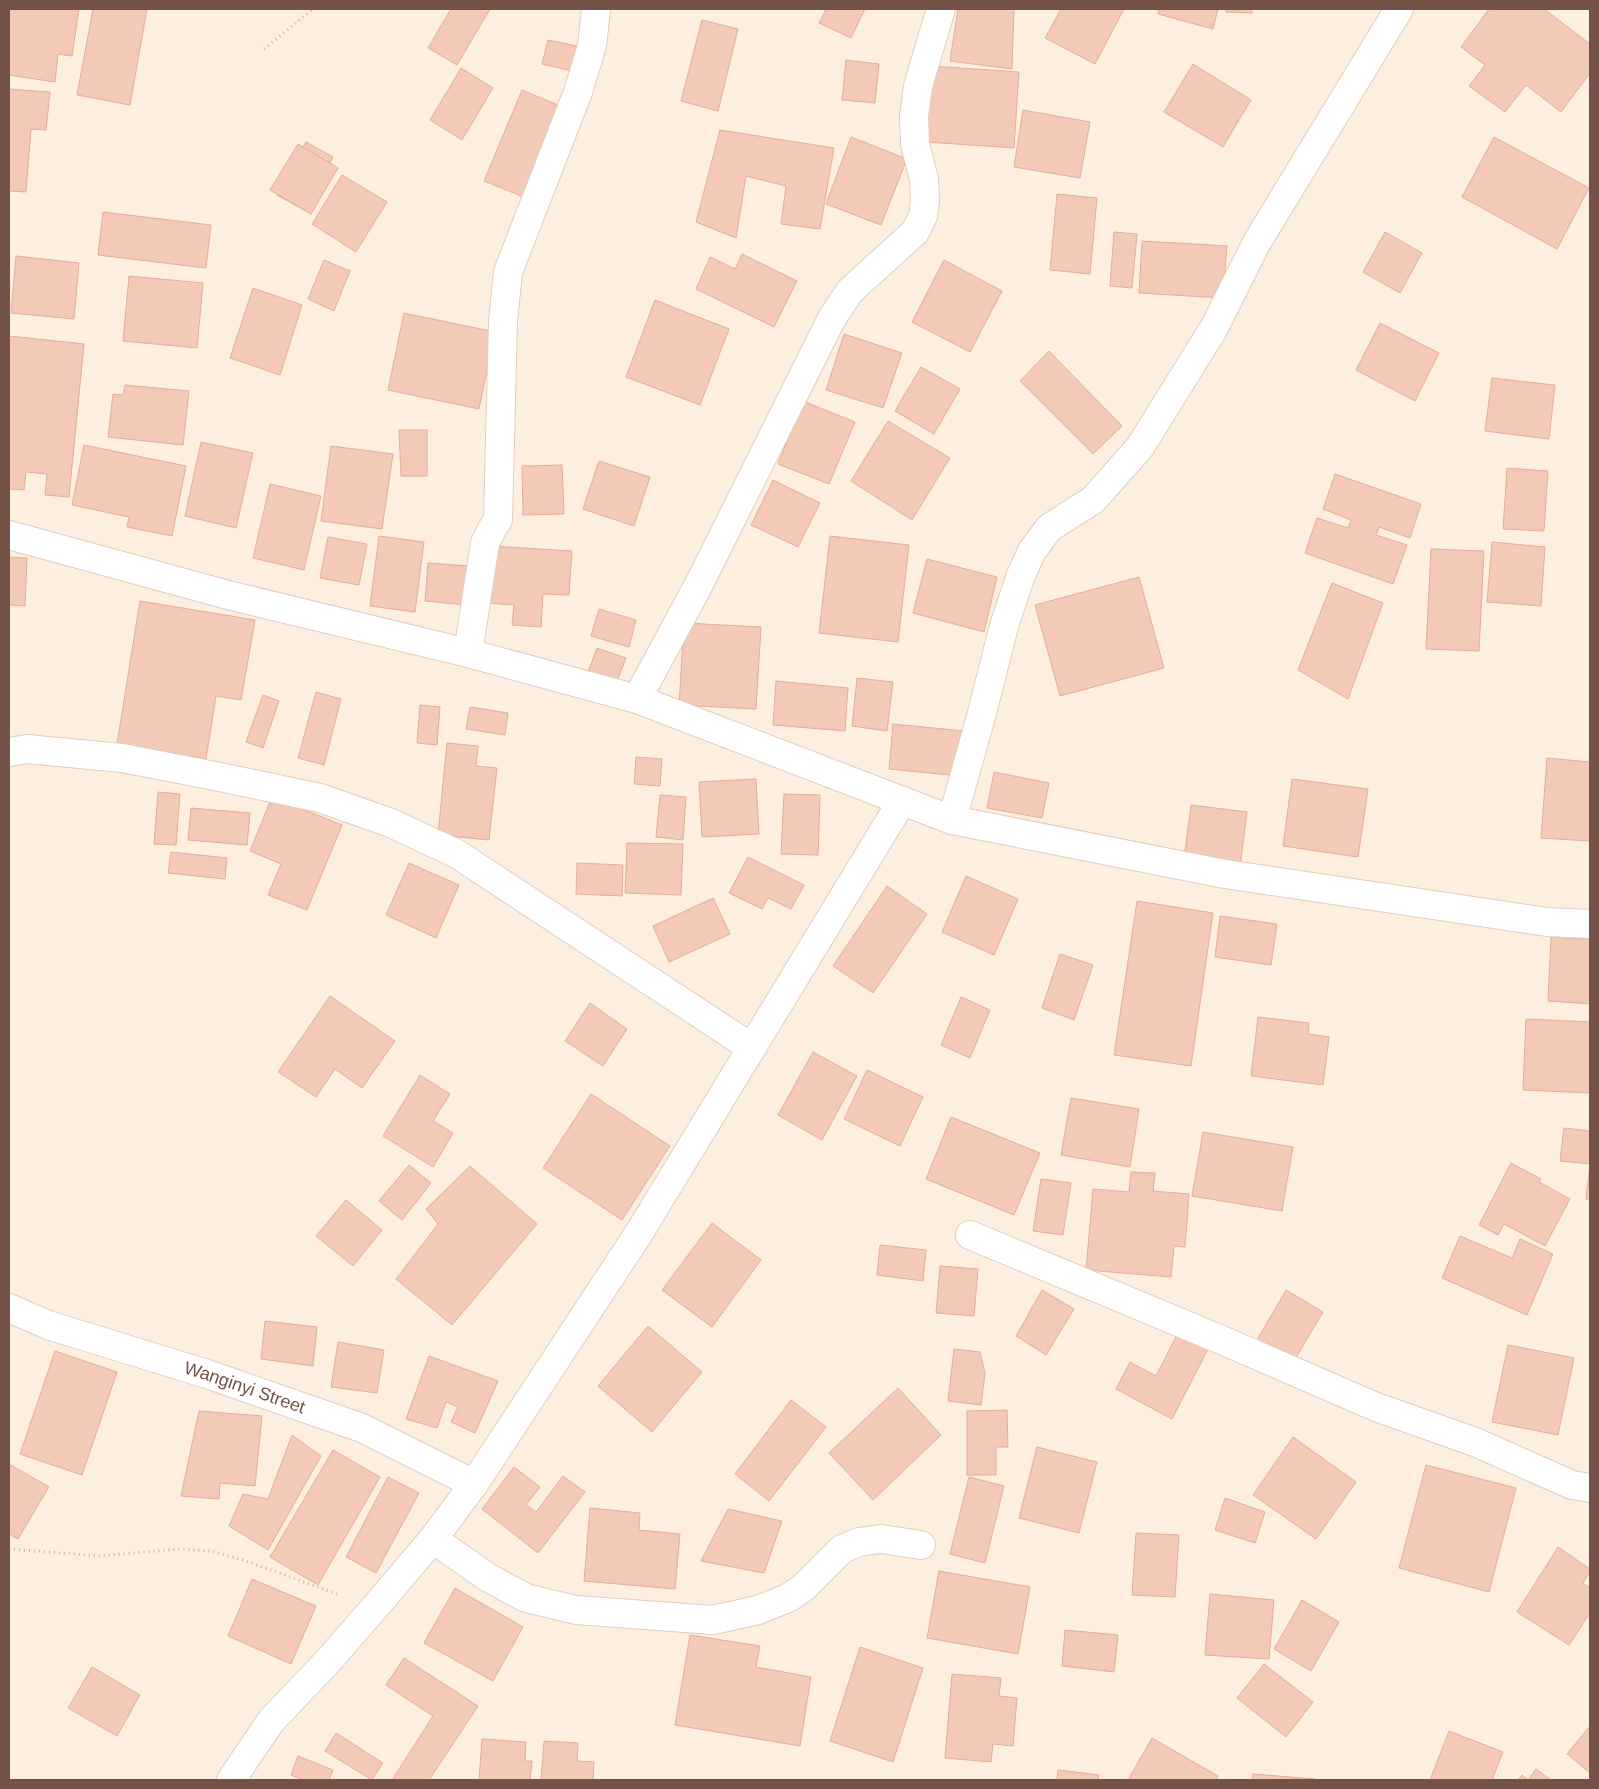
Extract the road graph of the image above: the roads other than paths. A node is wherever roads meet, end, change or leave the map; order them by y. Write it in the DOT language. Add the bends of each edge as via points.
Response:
graph roads {
  1 [pos="596,9"];
  2 [pos="941,9"];
  3 [pos="1391,12"];
  4 [pos="9,535"];
  5 [pos="468,653"];
  6 [pos="637,699"];
  7 [pos="9,752"];
  8 [pos="902,801"];
  9 [pos="952,820"];
  10 [pos="1590,924"];
  11 [pos="752,1048"];
  12 [pos="970,1235"];
  13 [pos="9,1308"];
  14 [pos="474,1484"];
  15 [pos="1590,1488"];
  16 [pos="433,1539"];
  17 [pos="921,1545"];
  18 [pos="231,1780"];
  1 -- 5 [label="street" via="592,46 578,92 508,272 503,322 498,520 485,543"];
  2 -- 6 [label="street" via="918,86 914,116 915,144 924,179 924,216 915,232 850,291 832,318 698,586"];
  3 -- 9 [label="street" via="1257,242 1214,328 1140,447 1094,500 1049,528 1032,551 1004,626"];
  4 -- 5 [label="street" via="228,595"];
  5 -- 6 [label="street"];
  6 -- 8 [label="street"];
  7 -- 11 [label="street" via="27,749 122,758 320,798 391,823 457,854"];
  8 -- 9 [label="street"];
  8 -- 11 [label="street"];
  9 -- 10 [label="street" via="1225,874 1547,922"];
  11 -- 14 [label="street" via="639,1233"];
  12 -- 15 [label="street" via="1376,1407 1475,1442 1572,1485"];
  13 -- 14 [label="street, Wanginyi Street" via="48,1325 207,1374 362,1428"];
  14 -- 16 [label="street"];
  16 -- 17 [label="street" via="487,1577 526,1598 576,1610 713,1620 758,1610 788,1598 803,1588 842,1549 859,1542 881,1539"];
  16 -- 18 [label="street" via="329,1660 271,1721"];
}
